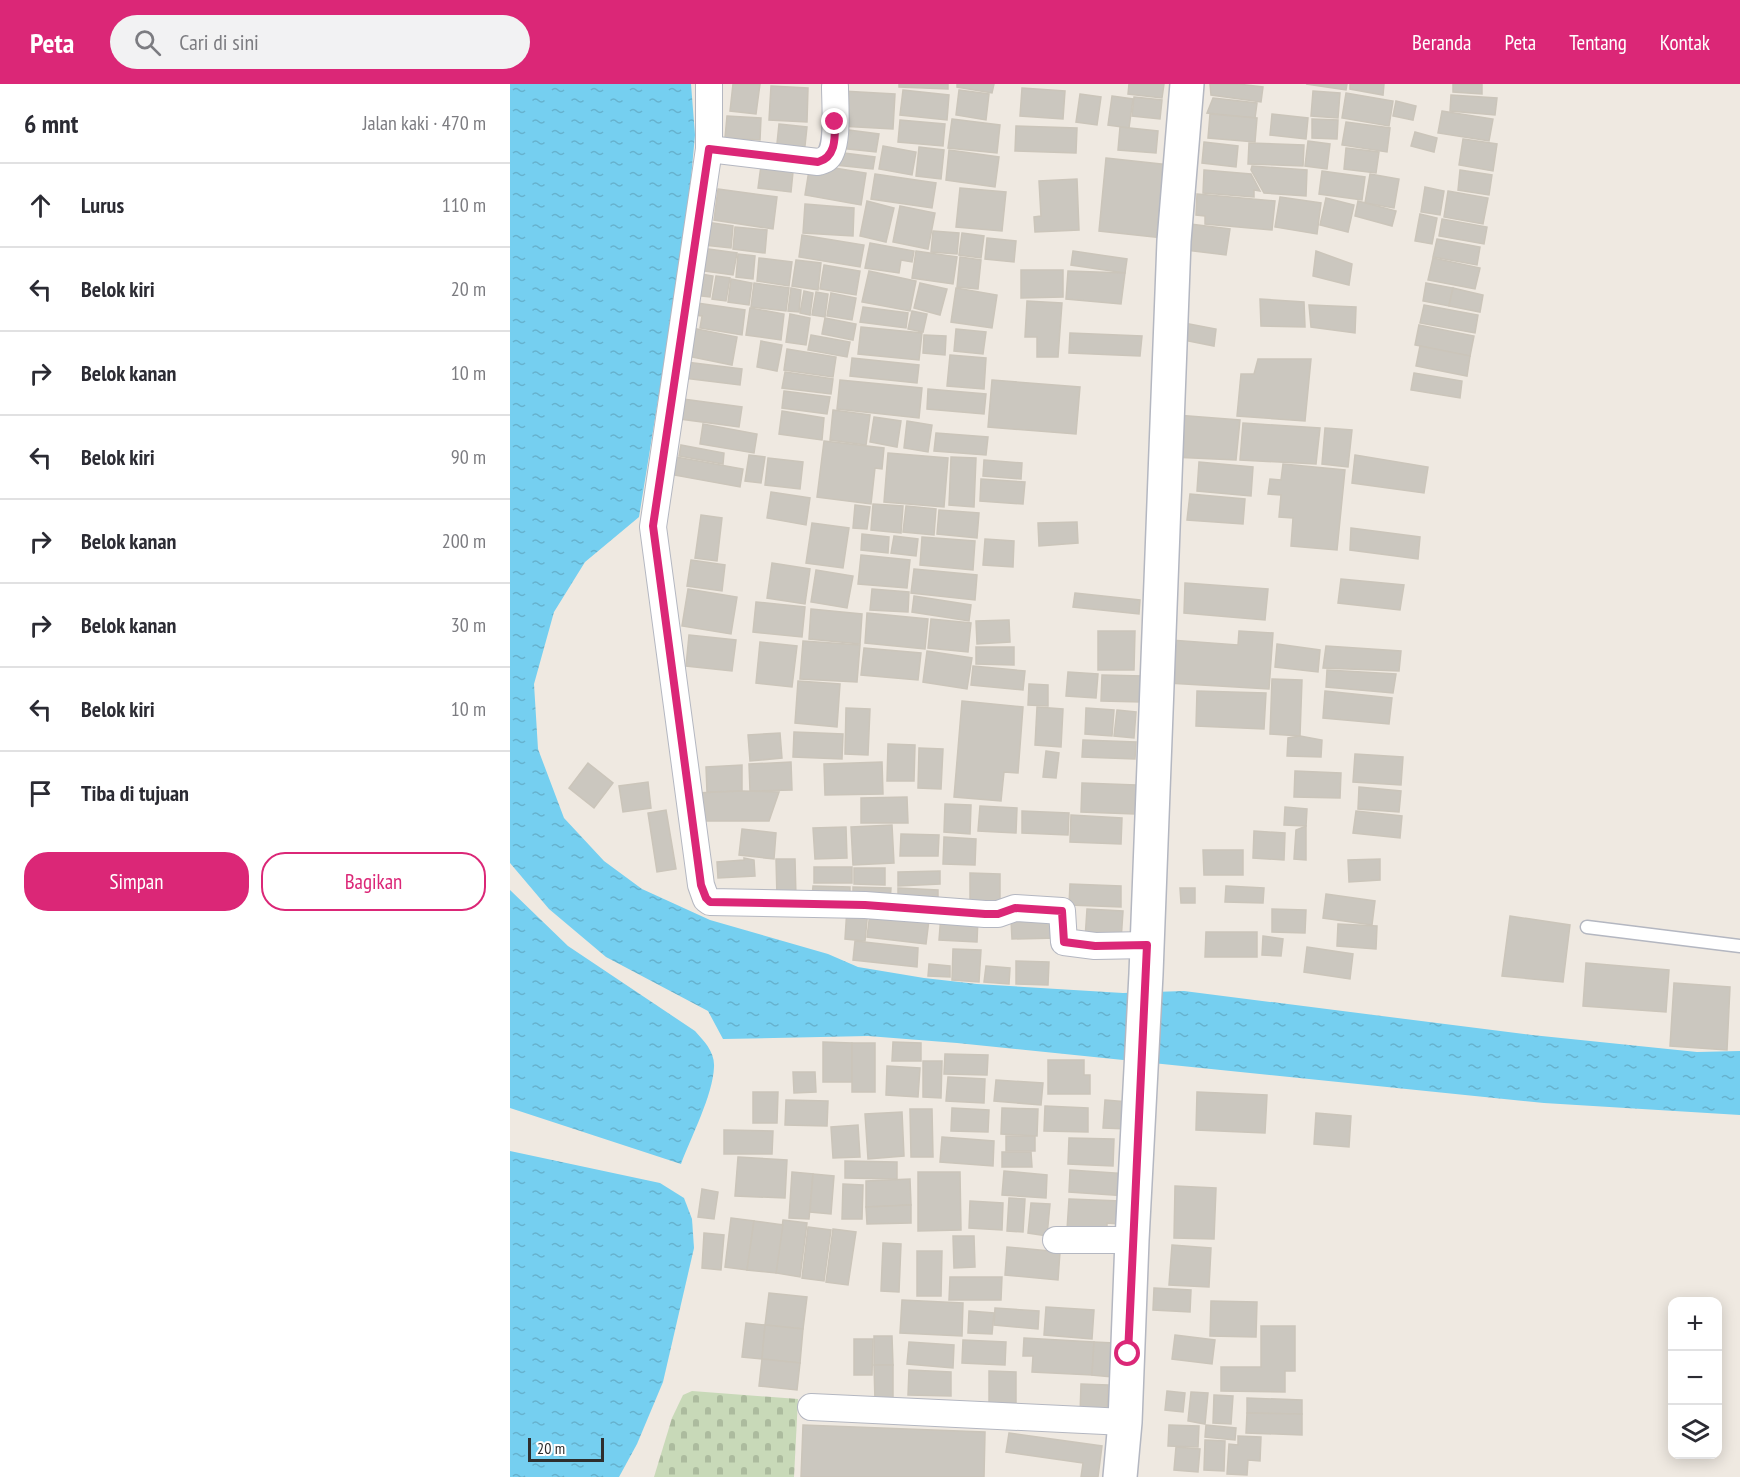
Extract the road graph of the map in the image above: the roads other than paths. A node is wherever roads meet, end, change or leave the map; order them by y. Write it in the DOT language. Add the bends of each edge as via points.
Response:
graph roads {
  1 [pos="709,84"];
  2 [pos="1187,84"];
  3 [pos="835,87"];
  4 [pos="709,149"];
  5 [pos="1587,927"];
  6 [pos="1740,946"];
  7 [pos="1147,959"];
  8 [pos="1056,1240"];
  9 [pos="1132,1240"];
  10 [pos="811,1407"];
  11 [pos="1125,1422"];
  12 [pos="1120,1477"];
  1 -- 4 [label="street"];
  2 -- 7 [label="street" via="1174,241"];
  3 -- 4 [label="street" via="835,139 826,159 818,162"];
  4 -- 7 [label="street" via="653,526 701,885 706,898 710,902 865,905 985,914 1015,908 1062,911 1064,942"];
  5 -- 6 [label="lane"];
  7 -- 9 [label="street"];
  8 -- 9 [label="street"];
  9 -- 11 [label="street"];
  10 -- 11 [label="street"];
  11 -- 12 [label="street"];
}
